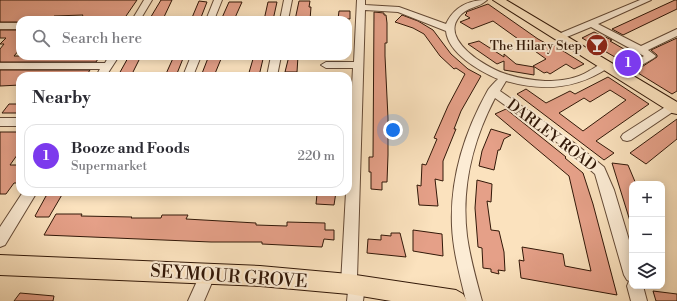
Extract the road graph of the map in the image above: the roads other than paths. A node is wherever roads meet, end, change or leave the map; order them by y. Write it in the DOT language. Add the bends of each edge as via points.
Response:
graph roads {
  1 [pos="148,0"];
  2 [pos="218,0"];
  3 [pos="288,0"];
  4 [pos="483,0"];
  5 [pos="498,0"];
  6 [pos="647,0"];
  7 [pos="361,3"];
  8 [pos="138,16"];
  9 [pos="212,16"];
  10 [pos="285,16"];
  11 [pos="592,24"];
  12 [pos="0,26"];
  13 [pos="16,26"];
  14 [pos="450,29"];
  15 [pos="677,32"];
  16 [pos="560,37"];
  17 [pos="641,50"];
  18 [pos="112,60"];
  19 [pos="194,60"];
  20 [pos="275,60"];
  21 [pos="326,64"];
  22 [pos="358,65"];
  23 [pos="0,66"];
  24 [pos="108,66"];
  25 [pos="605,66"];
  26 [pos="104,72"];
  27 [pos="190,72"];
  28 [pos="273,72"];
  29 [pos="619,74"];
  30 [pos="504,77"];
  31 [pos="493,91"];
  32 [pos="675,108"];
  33 [pos="0,122"];
  34 [pos="16,122"];
  35 [pos="627,137"];
  36 [pos="352,141"];
  37 [pos="28,196"];
  38 [pos="351,196"];
  39 [pos="0,240"];
  40 [pos="629,264"];
  41 [pos="0,265"];
  42 [pos="208,273"];
  43 [pos="636,289"];
  44 [pos="354,290"];
  45 [pos="196,301"];
  46 [pos="456,301"];
  47 [pos="474,301"];
  48 [pos="640,301"];
  1 -- 8 [label="street"];
  2 -- 9 [label="street"];
  3 -- 10 [label="street"];
  4 -- 14 [label="street" via="457,11"];
  5 -- 16 [label="main road"];
  6 -- 11 [label="street"];
  7 -- 14 [label="street" via="398,10"];
  7 -- 22 [label="street"];
  11 -- 16 [label="street"];
  11 -- 17 [label="street"];
  12 -- 13 [label="street"];
  14 -- 30 [label="street" via="452,40 463,54 480,66"];
  15 -- 17 [label="street"];
  16 -- 25 [label="main road"];
  17 -- 29 [label="street" via="651,56"];
  18 -- 24 [label="street"];
  19 -- 27 [label="street"];
  20 -- 28 [label="street"];
  21 -- 22 [label="street"];
  22 -- 36 [label="street"];
  23 -- 24 [label="street"];
  24 -- 26 [label="street"];
  25 -- 29 [label="main road"];
  25 -- 30 [label="street" via="580,80 565,83 539,83"];
  29 -- 32 [label="main road"];
  30 -- 31 [label="street"];
  31 -- 40 [label="street, DARLEY ROAD" via="573,148 600,171 608,190"];
  31 -- 47 [label="street" via="467,152 460,195 460,233"];
  32 -- 35 [label="street"];
  33 -- 34 [label="street"];
  37 -- 39 [label="street"];
  38 -- 44 [label="street"];
  41 -- 42 [label="main road, SEYMOUR GROVE"];
  42 -- 44 [label="main road, SEYMOUR GROVE" via="260,276"];
  42 -- 45 [label="street"];
  43 -- 48 [label="street"];
  44 -- 46 [label="main road, SEYMOUR GROVE"];
}
